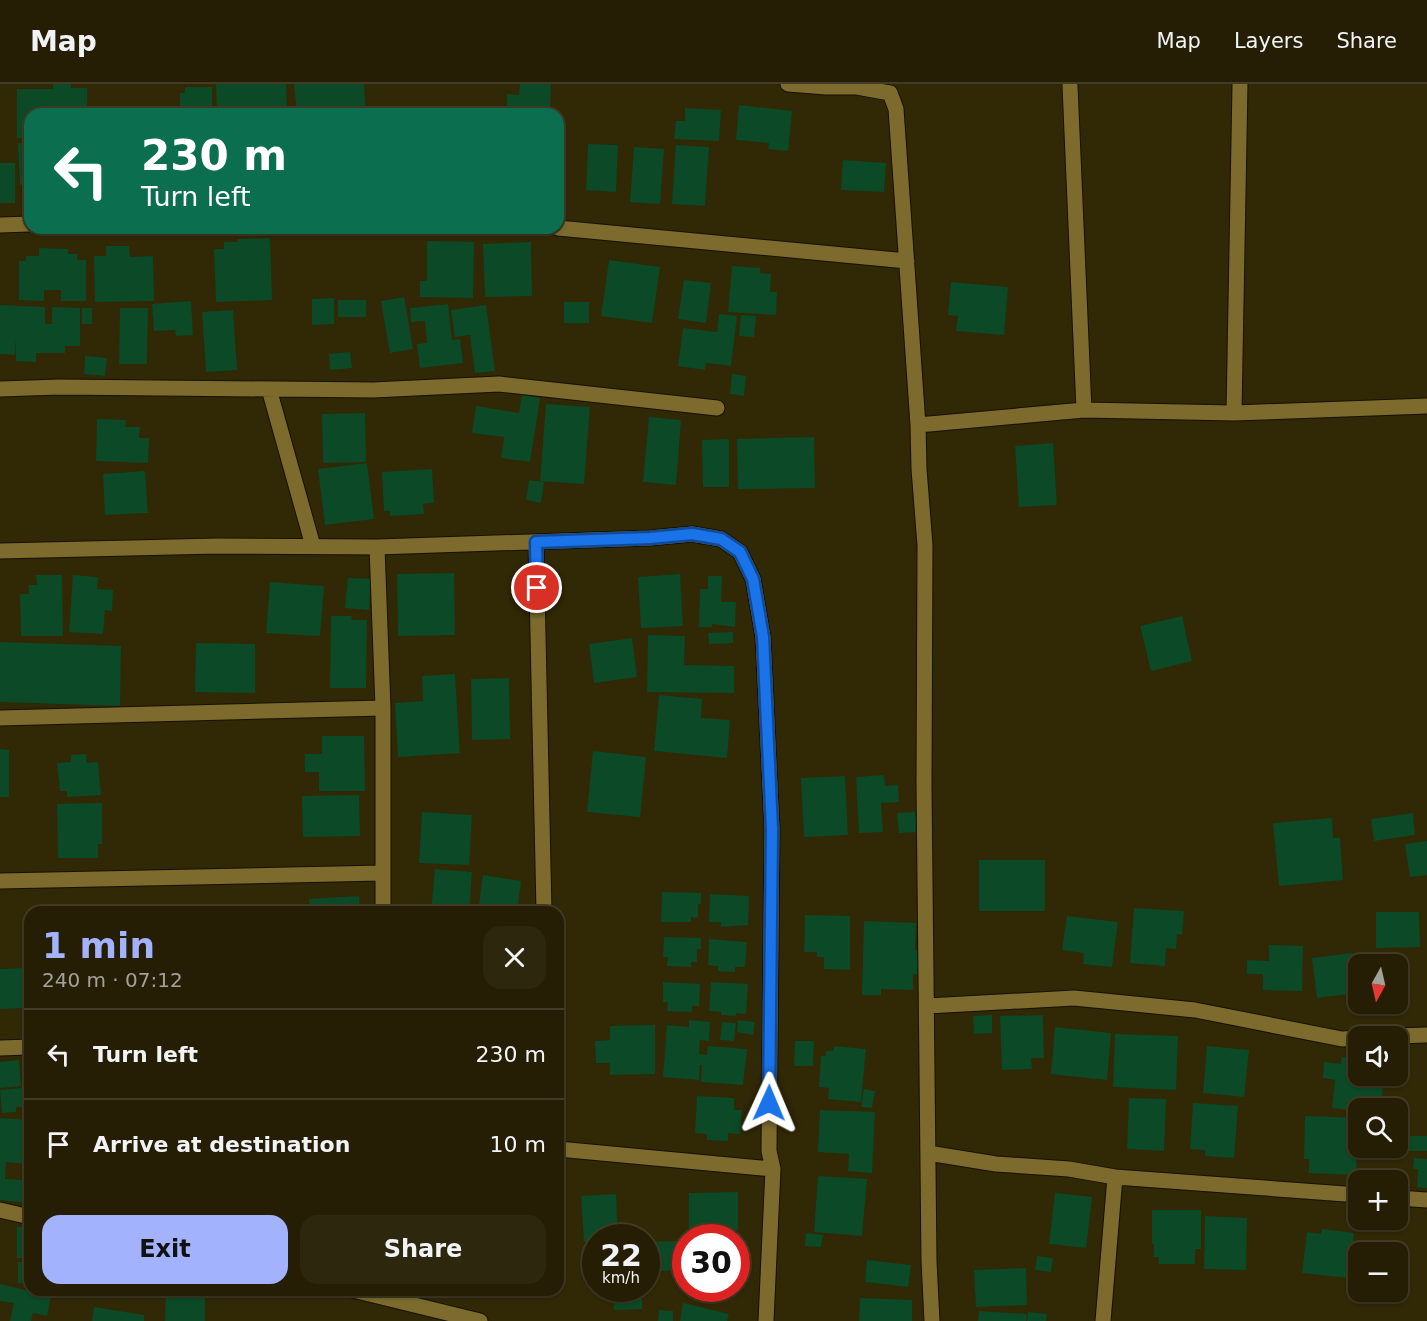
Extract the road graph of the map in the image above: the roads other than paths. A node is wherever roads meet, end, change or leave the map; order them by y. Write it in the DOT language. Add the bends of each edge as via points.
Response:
graph roads {
  1 [pos="788,84"];
  2 [pos="1240,84"];
  3 [pos="856,85"];
  4 [pos="1070,86"];
  5 [pos="24,224"];
  6 [pos="0,225"];
  7 [pos="564,229"];
  8 [pos="907,261"];
  9 [pos="0,389"];
  10 [pos="269,389"];
  11 [pos="1427,406"];
  12 [pos="717,408"];
  13 [pos="1084,410"];
  14 [pos="1234,413"];
  15 [pos="918,425"];
  16 [pos="536,542"];
  17 [pos="313,546"];
  18 [pos="377,547"];
  19 [pos="0,551"];
  20 [pos="383,708"];
  21 [pos="0,718"];
  22 [pos="382,873"];
  23 [pos="0,881"];
  24 [pos="383,906"];
  25 [pos="544,906"];
  26 [pos="927,1006"];
  27 [pos="1427,1035"];
  28 [pos="1408,1036"];
  29 [pos="1348,1039"];
  30 [pos="24,1047"];
  31 [pos="0,1048"];
  32 [pos="564,1150"];
  33 [pos="928,1153"];
  34 [pos="773,1169"];
  35 [pos="1115,1177"];
  36 [pos="1348,1194"];
  37 [pos="1408,1199"];
  38 [pos="1427,1200"];
  39 [pos="0,1210"];
  40 [pos="24,1216"];
  41 [pos="389,1296"];
  42 [pos="480,1321"];
  43 [pos="766,1321"];
  44 [pos="932,1321"];
  45 [pos="1103,1321"];
  1 -- 3 [label="street"];
  2 -- 14 [label="street"];
  3 -- 8 [label="street" via="890,93 896,109"];
  4 -- 13 [label="street"];
  5 -- 6 [label="street"];
  7 -- 8 [label="street"];
  8 -- 15 [label="street"];
  9 -- 10 [label="street"];
  10 -- 12 [label="street" via="373,390 499,384"];
  10 -- 17 [label="street"];
  11 -- 14 [label="street"];
  13 -- 14 [label="street"];
  13 -- 15 [label="street"];
  15 -- 26 [label="street" via="925,545"];
  16 -- 18 [label="street"];
  16 -- 25 [label="street"];
  16 -- 34 [label="street" via="692,534 721,539 740,552 753,579 763,637 772,829 769,1151"];
  17 -- 18 [label="street"];
  17 -- 19 [label="street"];
  18 -- 20 [label="street"];
  20 -- 21 [label="street"];
  20 -- 22 [label="street"];
  22 -- 23 [label="street"];
  22 -- 24 [label="street"];
  26 -- 29 [label="street" via="1074,998 1195,1010"];
  26 -- 33 [label="street"];
  27 -- 28 [label="street"];
  30 -- 31 [label="street"];
  32 -- 34 [label="street"];
  33 -- 35 [label="street"];
  33 -- 44 [label="street"];
  34 -- 43 [label="street"];
  35 -- 36 [label="street"];
  35 -- 45 [label="street"];
  37 -- 38 [label="street"];
  39 -- 40 [label="street"];
  41 -- 42 [label="street"];
}
